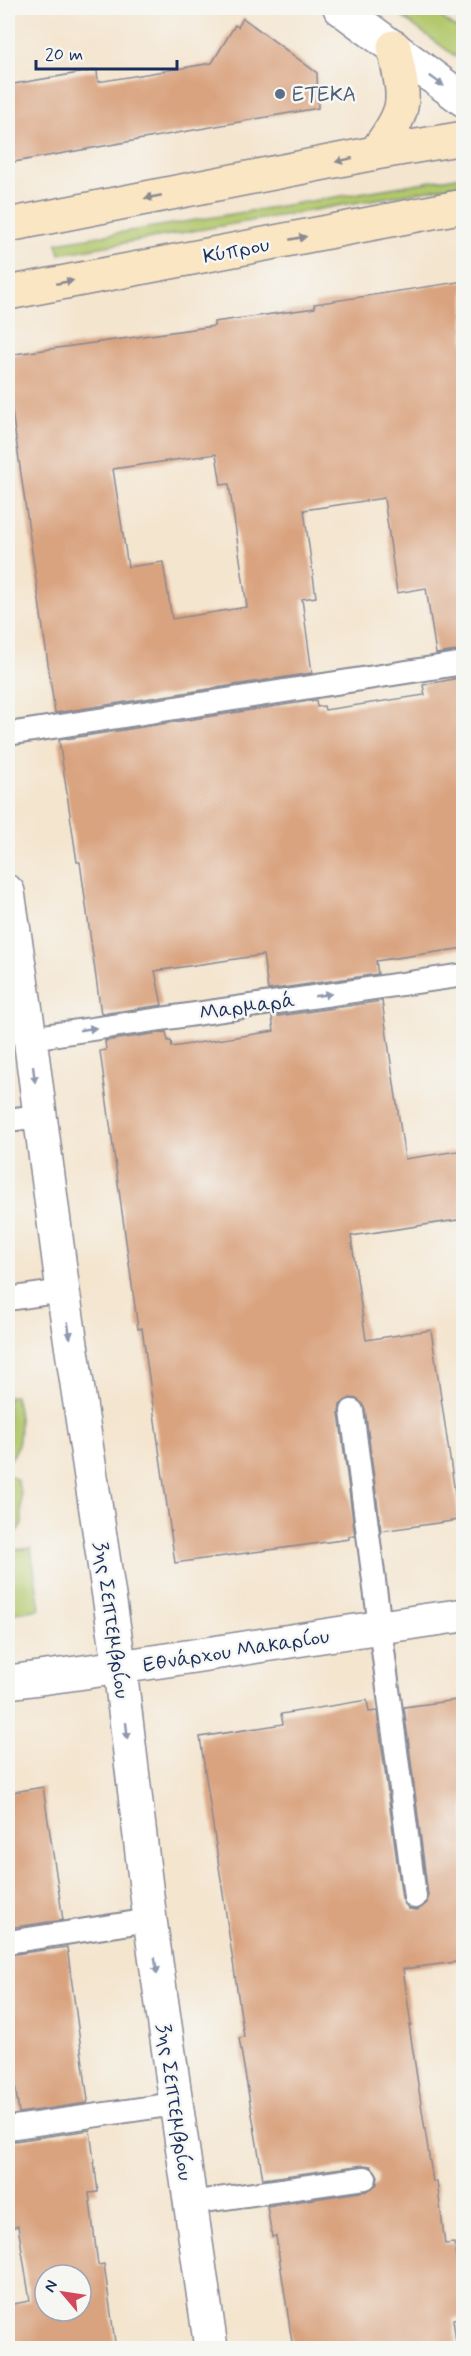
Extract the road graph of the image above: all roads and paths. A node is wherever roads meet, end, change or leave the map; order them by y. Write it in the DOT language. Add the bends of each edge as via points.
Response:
graph roads {
  1 [pos="340,8"];
  2 [pos="394,47"];
  3 [pos="464,100"];
  4 [pos="464,138"];
  5 [pos="375,153"];
  6 [pos="464,206"];
  7 [pos="8,225"];
  8 [pos="8,293"];
  9 [pos="464,663"];
  10 [pos="8,734"];
  11 [pos="8,892"];
  12 [pos="464,975"];
  13 [pos="30,1038"];
  14 [pos="39,1116"];
  15 [pos="8,1120"];
  16 [pos="63,1291"];
  17 [pos="8,1299"];
  18 [pos="352,1411"];
  19 [pos="464,1615"];
  20 [pos="380,1626"];
  21 [pos="120,1669"];
  22 [pos="8,1683"];
  23 [pos="415,1897"];
  24 [pos="150,1920"];
  25 [pos="8,1942"];
  26 [pos="175,2104"];
  27 [pos="8,2128"];
  28 [pos="365,2178"];
  29 [pos="190,2203"];
  30 [pos="211,2349"];
  1 -- 2 [label="street"];
  2 -- 3 [label="street, one-way"];
  2 -- 5 [label="main road" via="404,96 402,110"];
  4 -- 5 [label="main road"];
  5 -- 7 [label="main road, one-way"];
  8 -- 6 [label="main road, Κύπρου, one-way"];
  9 -- 10 [label="lane"];
  11 -- 13 [label="street, 3ης Σεπτεμβρίου"];
  13 -- 12 [label="lane, Μαρμαρά, one-way"];
  13 -- 14 [label="street, 3ης Σεπτεμβρίου, one-way"];
  14 -- 15 [label="lane"];
  14 -- 16 [label="street, 3ης Σεπτεμβρίου"];
  16 -- 17 [label="lane"];
  16 -- 21 [label="street, 3ης Σεπτεμβρίου, one-way"];
  18 -- 20 [label="lane"];
  19 -- 20 [label="street, Εθνάρχου Μακαρίου"];
  20 -- 21 [label="street, Εθνάρχου Μακαρίου"];
  20 -- 23 [label="lane"];
  21 -- 22 [label="street, Εθνάρχου Μακαρίου"];
  21 -- 24 [label="street, 3ης Σεπτεμβρίου, one-way"];
  24 -- 25 [label="lane"];
  24 -- 26 [label="street, 3ης Σεπτεμβρίου, one-way"];
  26 -- 27 [label="lane"];
  26 -- 29 [label="street, 3ης Σεπτεμβρίου"];
  28 -- 29 [label="lane"];
  29 -- 30 [label="street, 3ης Σεπτεμβρίου"];
}
